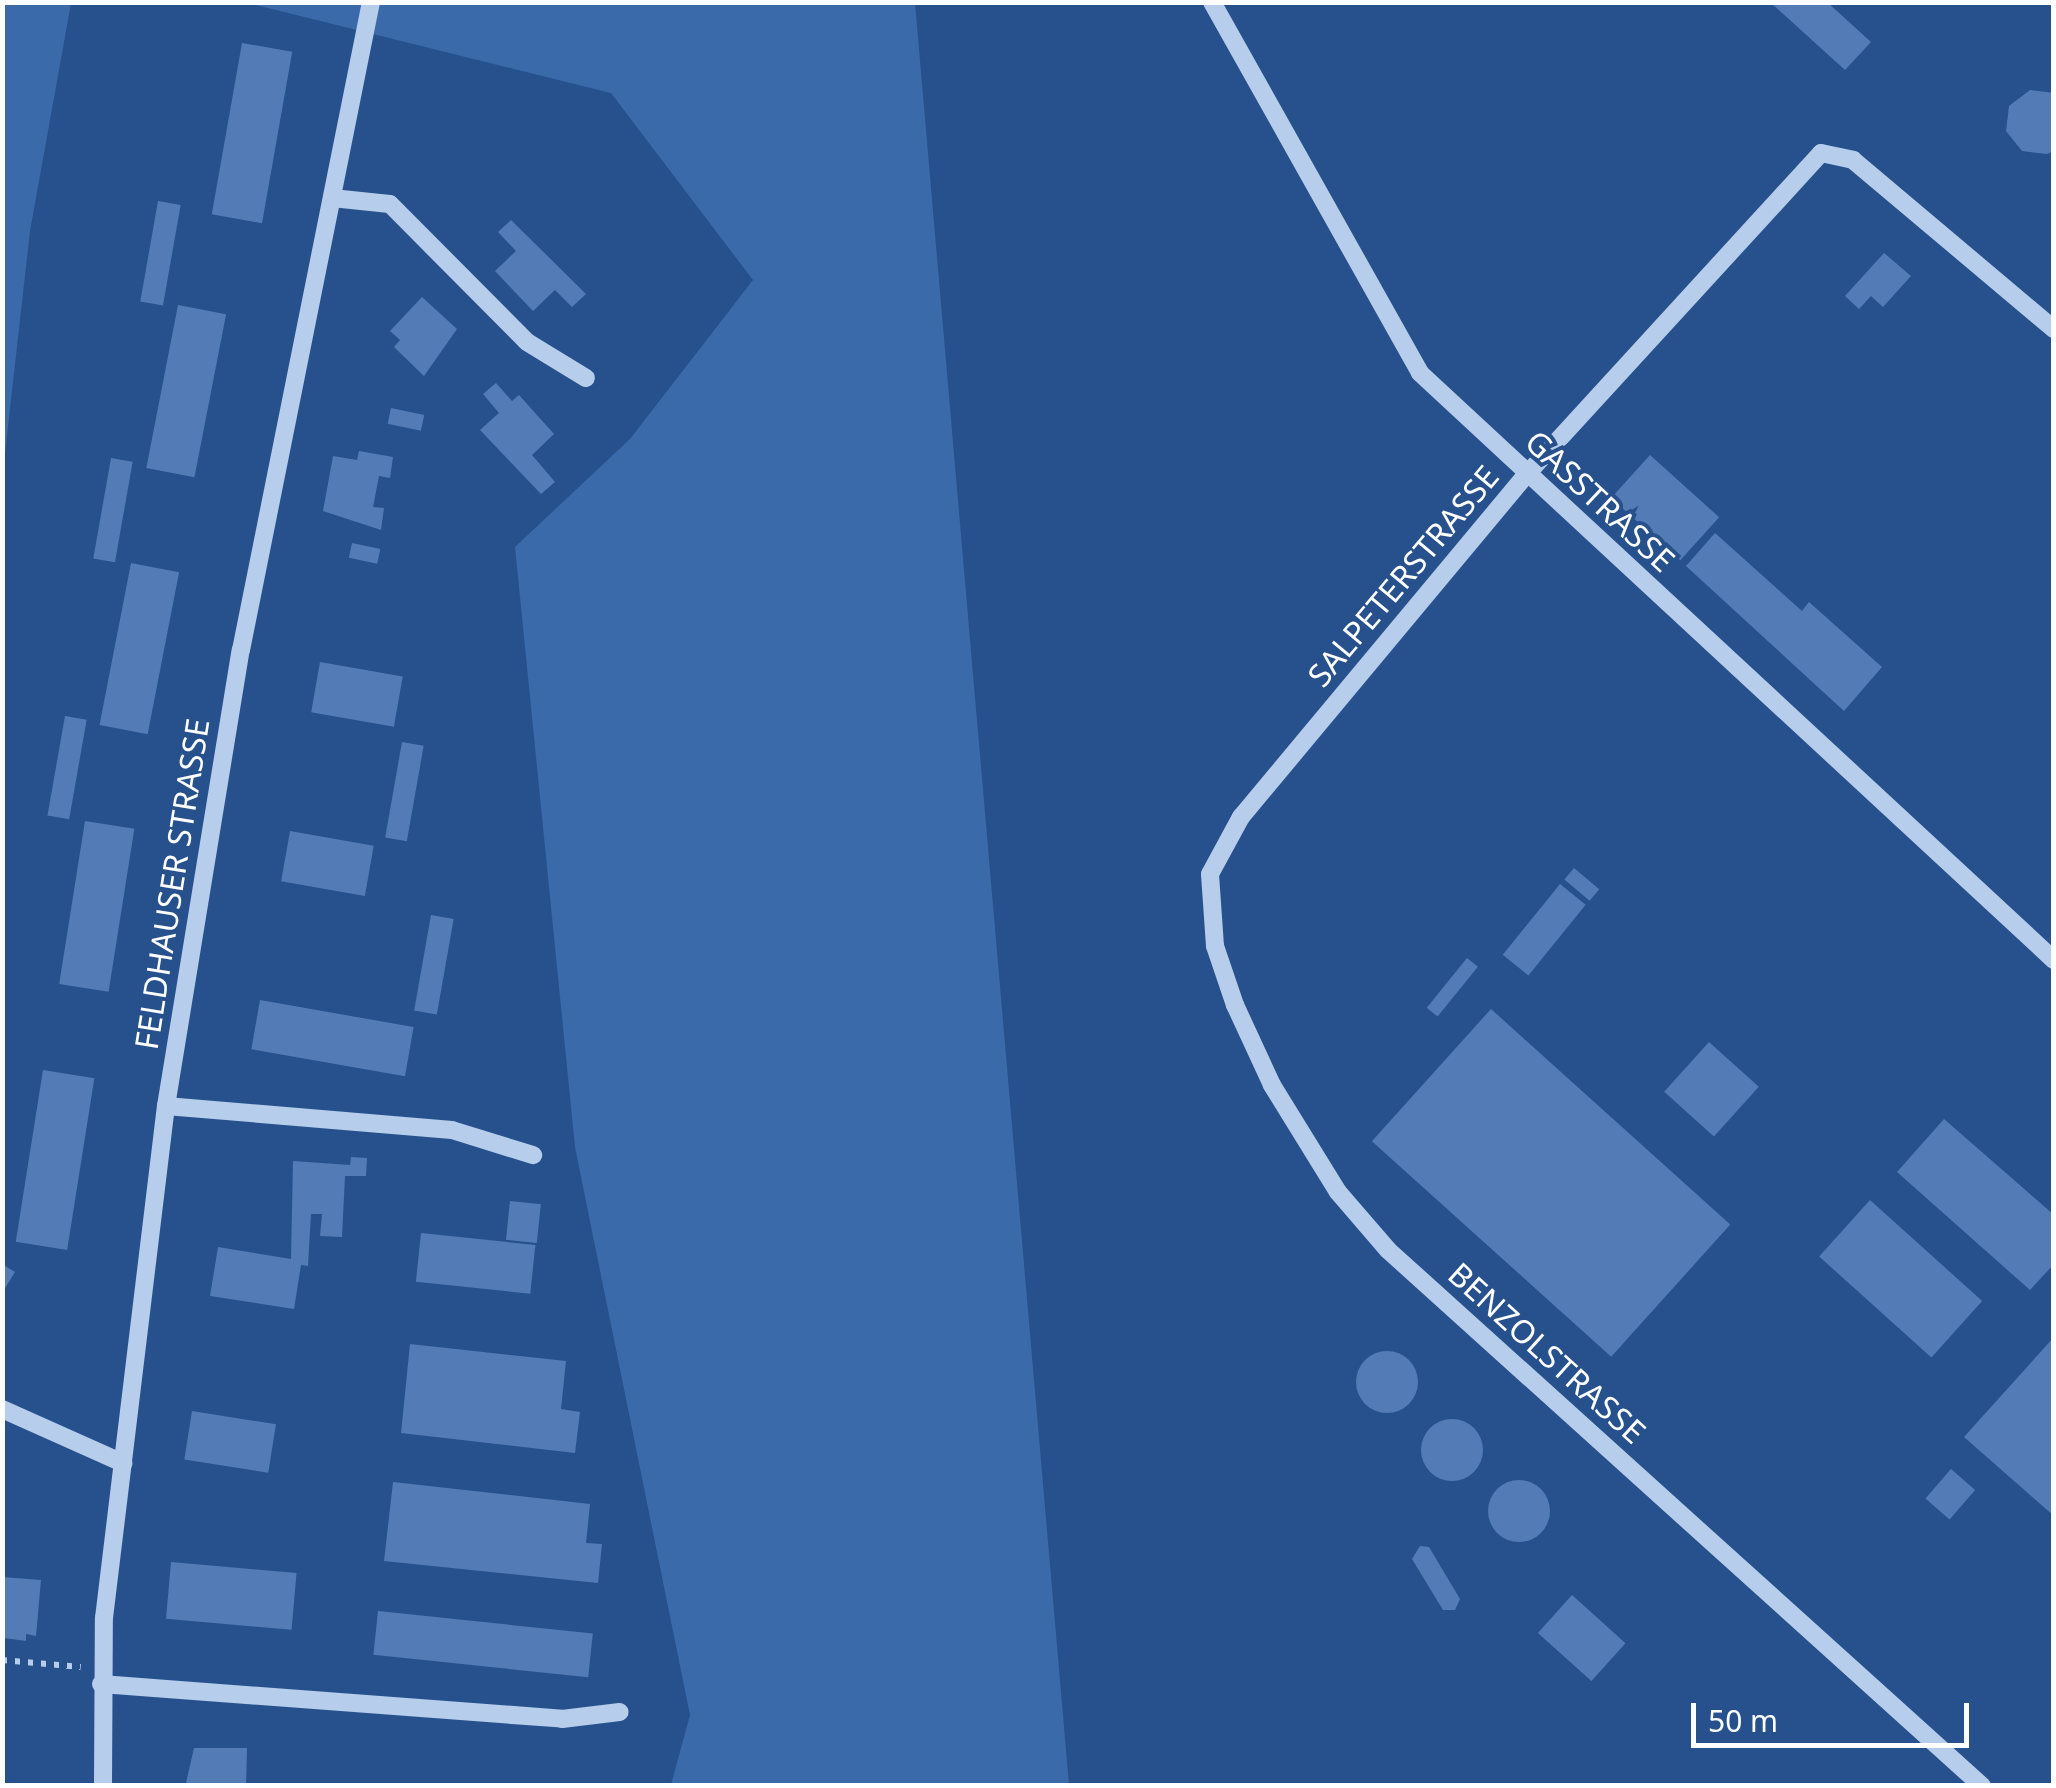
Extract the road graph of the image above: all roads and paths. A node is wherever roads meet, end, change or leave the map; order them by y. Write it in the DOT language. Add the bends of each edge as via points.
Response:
graph roads {
  1 [pos="371,2"];
  2 [pos="1212,2"];
  3 [pos="332,198"];
  4 [pos="2054,329"];
  5 [pos="586,378"];
  6 [pos="1527,474"];
  7 [pos="1210,874"];
  8 [pos="2054,960"];
  9 [pos="166,1106"];
  10 [pos="533,1155"];
  11 [pos="2,1409"];
  12 [pos="123,1463"];
  13 [pos="2,1660"];
  14 [pos="102,1676"];
  15 [pos="620,1712"];
  16 [pos="102,1786"];
  17 [pos="1982,1786"];
  1 -- 3 [label="street, FELDHAUSER STRASSE"];
  2 -- 6 [label="street, GASSTRASSE" via="1420,373"];
  3 -- 5 [label="street" via="390,204 527,342"];
  3 -- 9 [label="street, FELDHAUSER STRASSE" via="241,650"];
  4 -- 6 [label="street, SALPETERSTRASSE" via="1852,160 1820,153"];
  6 -- 7 [label="street, SALPETERSTRASSE" via="1241,817"];
  6 -- 8 [label="street, GASSTRASSE"];
  7 -- 17 [label="street, BENZOLSTRASSE" via="1215,946 1236,1004 1272,1085 1338,1192 1388,1250"];
  9 -- 10 [label="street" via="452,1130"];
  9 -- 12 [label="street, FELDHAUSER STRASSE"];
  11 -- 12 [label="street"];
  12 -- 14 [label="street, FELDHAUSER STRASSE"];
  13 -- 14 [label="path"];
  14 -- 15 [label="street" via="562,1719"];
  14 -- 16 [label="street, FELDHAUSER STRASSE"];
}
